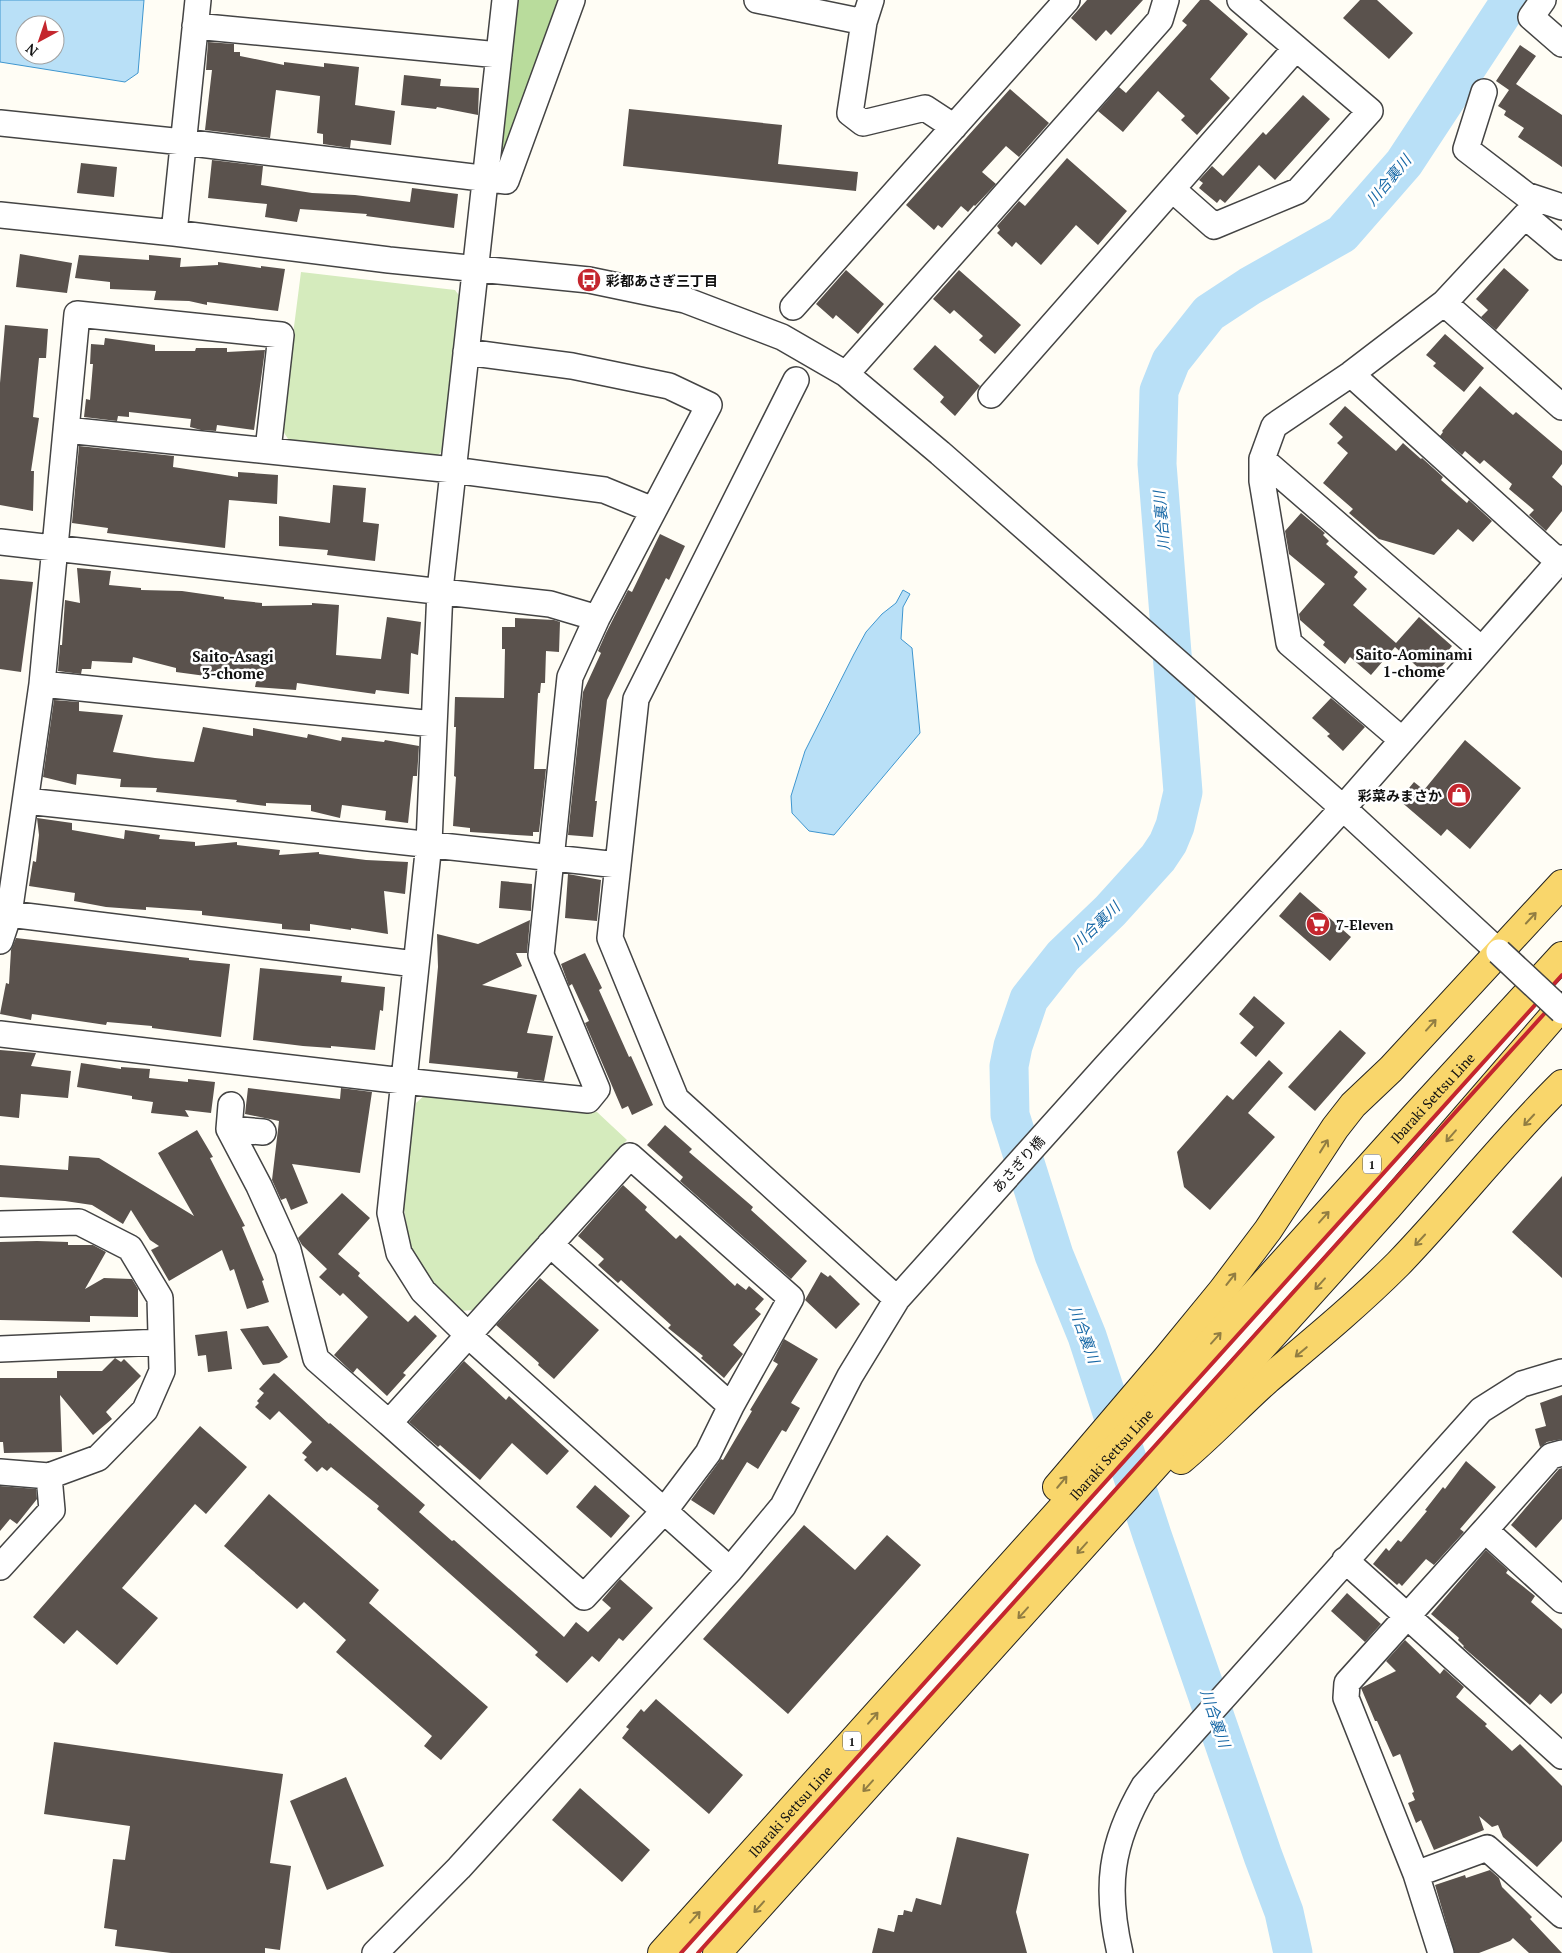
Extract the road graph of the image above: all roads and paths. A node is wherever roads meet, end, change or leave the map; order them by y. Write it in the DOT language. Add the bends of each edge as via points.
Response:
graph roads {
  1 [pos="198,0"];
  2 [pos="506,0"];
  3 [pos="572,0"];
  4 [pos="757,0"];
  5 [pos="1067,0"];
  6 [pos="1166,0"];
  7 [pos="1543,0"];
  8 [pos="1247,2"];
  9 [pos="867,11"];
  10 [pos="195,26"];
  11 [pos="1562,44"];
  12 [pos="1296,48"];
  13 [pos="499,55"];
  14 [pos="1484,92"];
  15 [pos="0,123"];
  16 [pos="954,127"];
  17 [pos="183,142"];
  18 [pos="486,177"];
  19 [pos="1172,190"];
  20 [pos="1562,207"];
  21 [pos="0,216"];
  22 [pos="174,233"];
  23 [pos="1562,247"];
  24 [pos="476,269"];
  25 [pos="1444,303"];
  26 [pos="793,307"];
  27 [pos="466,352"];
  28 [pos="846,374"];
  29 [pos="1351,374"];
  30 [pos="796,380"];
  31 [pos="991,395"];
  32 [pos="1562,407"];
  33 [pos="66,430"];
  34 [pos="268,450"];
  35 [pos="1262,459"];
  36 [pos="453,470"];
  37 [pos="653,510"];
  38 [pos="0,542"];
  39 [pos="54,548"];
  40 [pos="1560,560"];
  41 [pos="440,590"];
  42 [pos="597,618"];
  43 [pos="1481,649"];
  44 [pos="42,684"];
  45 [pos="434,724"];
  46 [pos="1402,740"];
  47 [pos="26,801"];
  48 [pos="1343,808"];
  49 [pos="428,844"];
  50 [pos="550,858"];
  51 [pos="618,865"];
  52 [pos="1562,884"];
  53 [pos="9,914"];
  54 [pos="1562,936"];
  55 [pos="0,942"];
  56 [pos="1499,952"];
  57 [pos="1562,956"];
  58 [pos="416,964"];
  59 [pos="1562,1006"];
  60 [pos="1562,1011"];
  61 [pos="1562,1027"];
  62 [pos="0,1034"];
  63 [pos="403,1081"];
  64 [pos="1562,1084"];
  65 [pos="1440,1089"];
  66 [pos="1469,1116"];
  67 [pos="263,1132"];
  68 [pos="0,1224"];
  69 [pos="550,1244"];
  70 [pos="898,1299"];
  71 [pos="468,1335"];
  72 [pos="161,1342"];
  73 [pos="0,1349"];
  74 [pos="1175,1366"];
  75 [pos="1562,1372"];
  76 [pos="731,1406"];
  77 [pos="389,1423"];
  78 [pos="1205,1427"];
  79 [pos="1562,1453"];
  80 [pos="0,1472"];
  81 [pos="48,1476"];
  82 [pos="665,1510"];
  83 [pos="1485,1530"];
  84 [pos="1345,1560"];
  85 [pos="0,1567"];
  86 [pos="730,1570"];
  87 [pos="1562,1600"];
  88 [pos="1406,1617"];
  89 [pos="1562,1756"];
  90 [pos="1416,1874"];
  91 [pos="1562,1915"];
  92 [pos="375,1953"];
  93 [pos="662,1953"];
  94 [pos="717,1953"];
  95 [pos="1120,1953"];
  96 [pos="1441,1953"];
  1 -- 10 [label="street"];
  2 -- 13 [label="street"];
  3 -- 18 [label="street" via="506,181"];
  4 -- 9 [label="street"];
  5 -- 16 [label="street"];
  6 -- 28 [label="street" via="1160,20"];
  7 -- 11 [label="street" via="1531,17"];
  8 -- 12 [label="street"];
  9 -- 16 [label="street" via="850,113 863,124 925,108"];
  10 -- 13 [label="street"];
  10 -- 17 [label="street"];
  12 -- 19 [label="street"];
  12 -- 19 [label="street" via="1370,110 1298,191 1214,226"];
  13 -- 18 [label="street"];
  14 -- 20 [label="street" via="1466,149 1526,195"];
  15 -- 17 [label="street"];
  16 -- 26 [label="street"];
  17 -- 18 [label="street"];
  17 -- 22 [label="street"];
  18 -- 24 [label="street"];
  19 -- 31 [label="street"];
  21 -- 22 [label="street"];
  22 -- 24 [label="street"];
  23 -- 25 [label="street" via="1525,216"];
  24 -- 27 [label="street"];
  24 -- 28 [label="street" via="589,280 685,300 782,338"];
  25 -- 29 [label="street"];
  25 -- 32 [label="street"];
  27 -- 36 [label="street"];
  27 -- 37 [label="street" via="572,366 668,386 709,405"];
  28 -- 48 [label="street"];
  29 -- 35 [label="street" via="1274,426"];
  29 -- 40 [label="street"];
  30 -- 51 [label="street" via="636,699"];
  33 -- 34 [label="street"];
  33 -- 34 [label="street" via="77,314 281,335"];
  33 -- 39 [label="street"];
  34 -- 36 [label="street"];
  35 -- 43 [label="street"];
  35 -- 46 [label="street" via="1262,481 1289,643"];
  36 -- 37 [label="street" via="604,490"];
  36 -- 41 [label="street"];
  37 -- 42 [label="street"];
  38 -- 39 [label="street"];
  39 -- 41 [label="street"];
  39 -- 44 [label="street"];
  40 -- 43 [label="street, あさぎり橋"];
  41 -- 42 [label="street" via="550,604"];
  41 -- 45 [label="street"];
  42 -- 50 [label="street" via="570,677"];
  43 -- 46 [label="street, あさぎり橋"];
  44 -- 45 [label="street"];
  44 -- 47 [label="street"];
  45 -- 49 [label="street"];
  46 -- 48 [label="street, あさぎり橋"];
  47 -- 49 [label="street"];
  47 -- 53 [label="street"];
  48 -- 56 [label="street"];
  48 -- 70 [label="street, あさぎり橋"];
  49 -- 50 [label="street"];
  49 -- 58 [label="street"];
  50 -- 51 [label="street"];
  50 -- 63 [label="street" via="541,955 597,1089 588,1100"];
  51 -- 70 [label="street" via="610,938 676,1099"];
  56 -- 52 [label="main road, one-way"];
  53 -- 55 [label="street"];
  53 -- 58 [label="street"];
  54 -- 65 [label="main road" via="1448,1073"];
  56 -- 60 [label="street, bridge"];
  74 -- 56 [label="main road, one-way" via="1353,1105 1391,1069"];
  57 -- 65 [label="main road, Ibaraki Settsu Line / 1"];
  58 -- 63 [label="street"];
  59 -- 66 [label="main road"];
  61 -- 66 [label="main road" via="1508,1083"];
  62 -- 63 [label="street"];
  63 -- 71 [label="street" via="390,1213 399,1253 423,1291"];
  64 -- 78 [label="main road, one-way" via="1398,1264 1357,1304 1266,1382"];
  74 -- 65 [label="main road, Ibaraki Settsu Line / 1, one-way"];
  66 -- 78 [label="main road, one-way"];
  67 -- 77 [label="street" via="230,1117 288,1250 316,1360"];
  68 -- 72 [label="street" via="79,1222 130,1248 160,1298"];
  69 -- 71 [label="street"];
  69 -- 76 [label="street"];
  69 -- 76 [label="street" via="630,1156 784,1291 791,1298"];
  70 -- 86 [label="street, あさぎり橋" via="850,1376 783,1506"];
  71 -- 77 [label="street"];
  71 -- 82 [label="street"];
  72 -- 73 [label="street"];
  72 -- 81 [label="street" via="162,1371 145,1410 98,1458"];
  93 -- 74 [label="main road, Ibaraki Settsu Line / 1, one-way" via="941,1643 1037,1524"];
  75 -- 84 [label="street" via="1522,1384 1481,1410"];
  76 -- 82 [label="street" via="708,1453"];
  77 -- 82 [label="street" via="584,1598"];
  78 -- 94 [label="main road, one-way" via="1104,1523"];
  79 -- 83 [label="street" via="1551,1456"];
  80 -- 81 [label="street"];
  81 -- 85 [label="street" via="52,1510"];
  82 -- 86 [label="street"];
  83 -- 87 [label="street"];
  83 -- 88 [label="street"];
  84 -- 88 [label="street"];
  84 -- 95 [label="street" via="1144,1786 1124,1822 1115,1854 1112,1922"];
  86 -- 92 [label="street, あさぎり橋" via="459,1868"];
  88 -- 89 [label="street"];
  88 -- 90 [label="street" via="1349,1679 1345,1689"];
  90 -- 91 [label="street" via="1488,1848"];
  90 -- 96 [label="street"];
}
